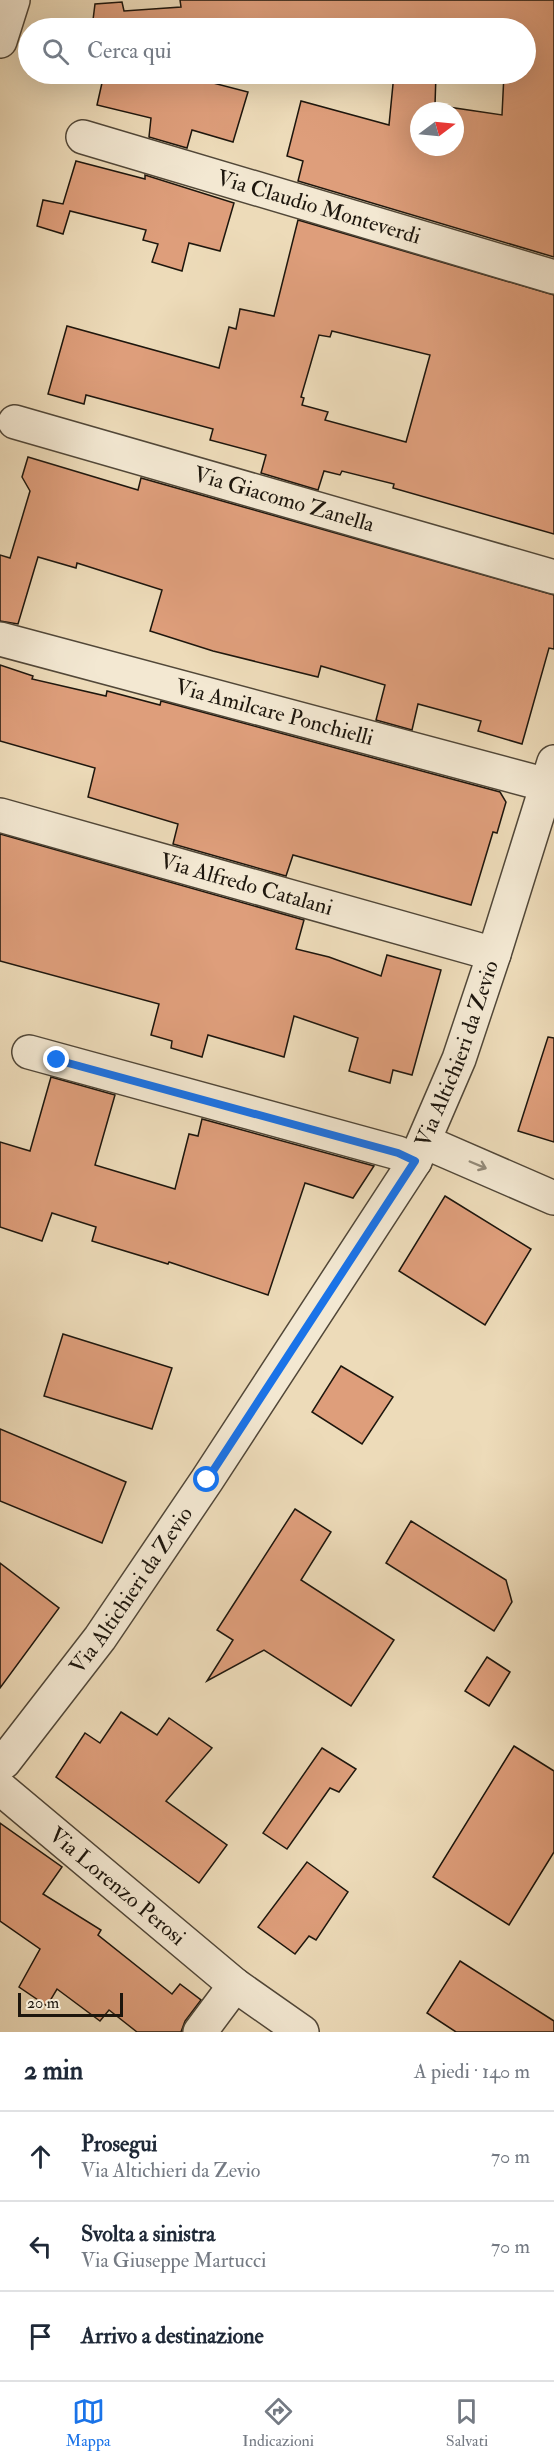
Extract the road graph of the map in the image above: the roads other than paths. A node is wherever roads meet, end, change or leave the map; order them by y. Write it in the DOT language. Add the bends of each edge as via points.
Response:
graph roads {
  1 [pos="13,0"];
  2 [pos="0,41"];
  3 [pos="83,137"];
  4 [pos="554,277"];
  5 [pos="15,422"];
  6 [pos="554,577"];
  7 [pos="0,639"];
  8 [pos="551,773"];
  9 [pos="0,815"];
  10 [pos="494,954"];
  11 [pos="29,1052"];
  12 [pos="420,1152"];
  13 [pos="554,1198"];
  14 [pos="0,1763"];
  15 [pos="0,1788"];
  16 [pos="235,1985"];
  17 [pos="200,2032"];
  18 [pos="302,2032"];
  1 -- 2 [label="street"];
  3 -- 4 [label="street, Via Claudio Monteverdi"];
  5 -- 6 [label="street, Via Giacomo Zanella"];
  7 -- 8 [label="street, Via Amilcare Ponchielli"];
  8 -- 10 [label="street, Via Altichieri da Zevio"];
  9 -- 10 [label="street, Via Alfredo Catalani"];
  10 -- 12 [label="street, Via Altichieri da Zevio" via="459,1059"];
  11 -- 12 [label="street" via="398,1153"];
  12 -- 13 [label="street, one-way"];
  12 -- 14 [label="street, Via Altichieri da Zevio" via="100,1638"];
  15 -- 16 [label="street, Via Lorenzo Perosi"];
  16 -- 17 [label="street"];
  16 -- 18 [label="street, Via Lorenzo Perosi"];
}
